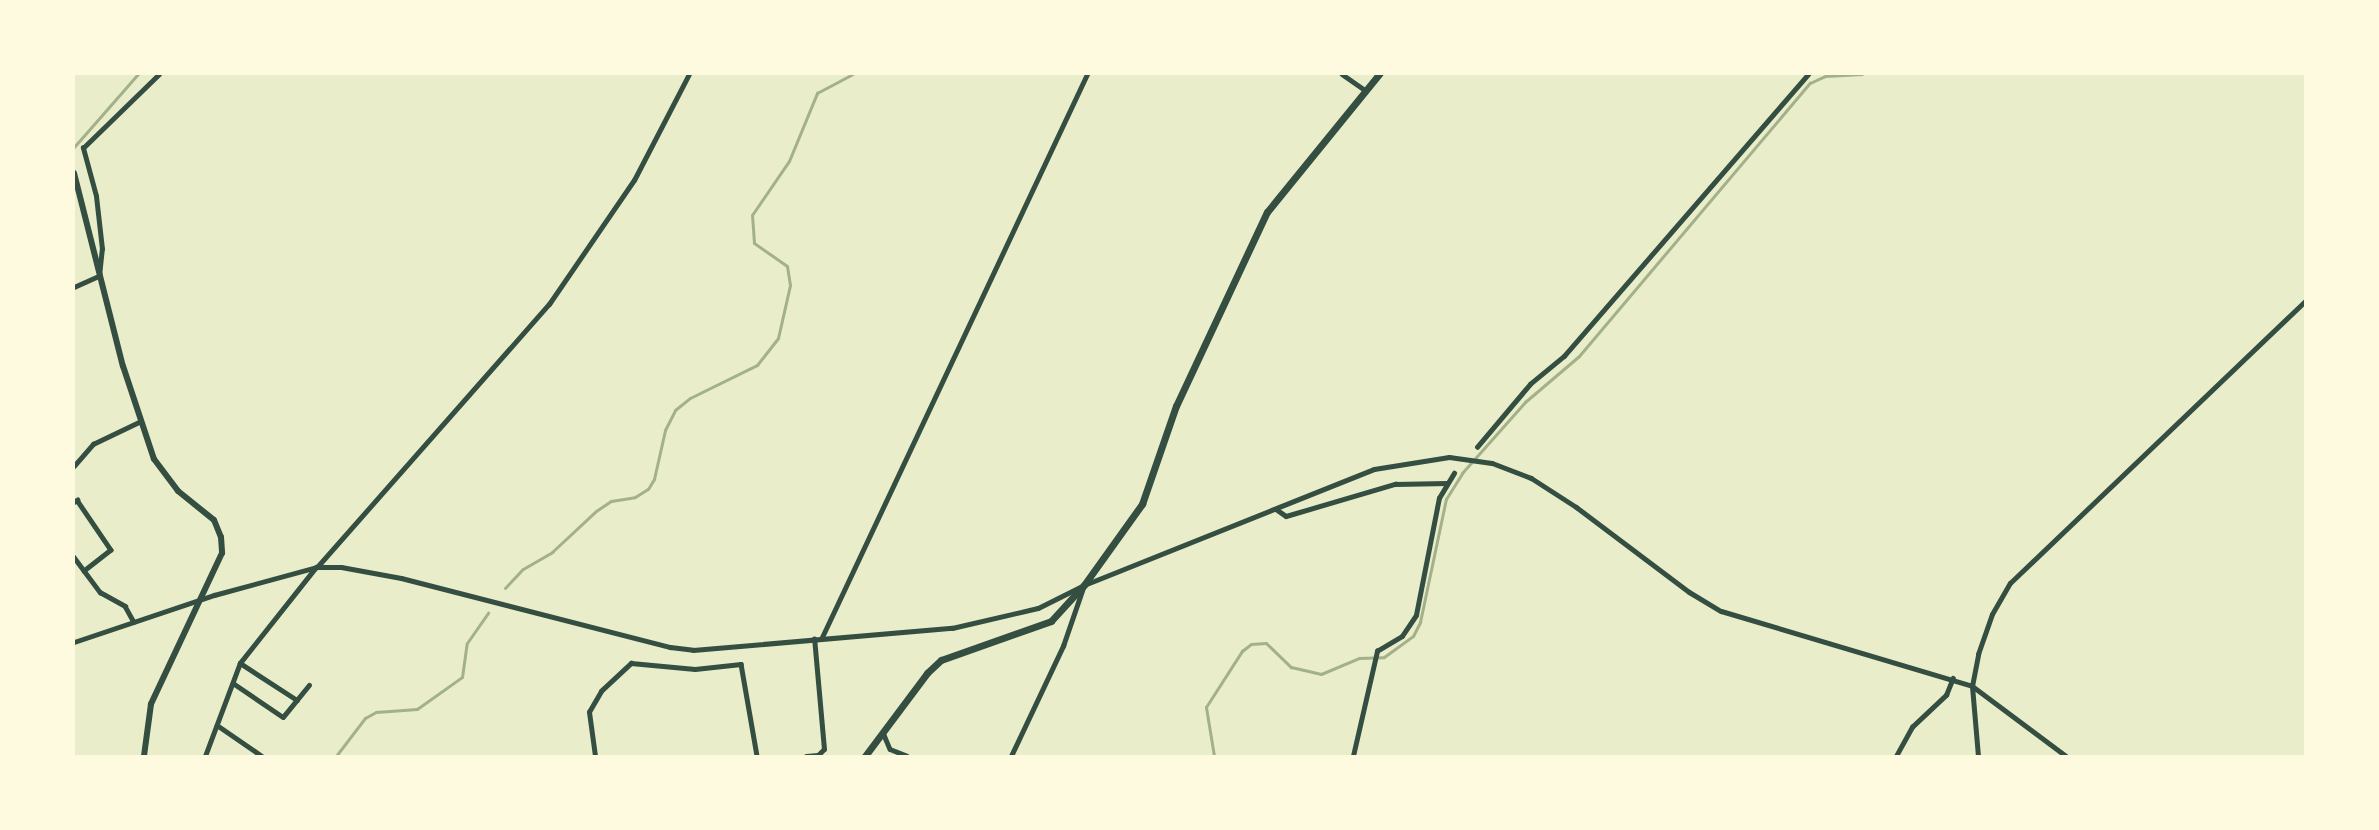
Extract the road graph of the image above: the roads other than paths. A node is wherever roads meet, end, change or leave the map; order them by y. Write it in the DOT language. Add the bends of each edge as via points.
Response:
graph roads {
  1 [pos="159,74"];
  2 [pos="688,74"];
  3 [pos="1086,74"];
  4 [pos="1342,74"];
  5 [pos="1379,74"];
  6 [pos="1809,74"];
  7 [pos="1365,90"];
  8 [pos="74,173"];
  9 [pos="99,276"];
  10 [pos="74,287"];
  11 [pos="2306,300"];
  12 [pos="140,422"];
  13 [pos="1477,447"];
  14 [pos="74,466"];
  15 [pos="1454,473"];
  16 [pos="1447,483"];
  17 [pos="74,502"];
  18 [pos="1276,508"];
  19 [pos="74,556"];
  20 [pos="317,567"];
  21 [pos="84,571"];
  22 [pos="1084,585"];
  23 [pos="200,600"];
  24 [pos="134,622"];
  25 [pos="822,637"];
  26 [pos="814,638"];
  27 [pos="74,642"];
  28 [pos="240,663"];
  29 [pos="1953,678"];
  30 [pos="233,683"];
  31 [pos="309,685"];
  32 [pos="1972,686"];
  33 [pos="297,700"];
  34 [pos="217,725"];
  35 [pos="884,735"];
  36 [pos="144,756"];
  37 [pos="205,756"];
  38 [pos="262,756"];
  39 [pos="595,756"];
  40 [pos="756,756"];
  41 [pos="806,756"];
  42 [pos="865,756"];
  43 [pos="907,756"];
  44 [pos="1011,756"];
  45 [pos="1353,756"];
  46 [pos="1896,756"];
  47 [pos="1978,756"];
  48 [pos="2066,756"];
  1 -- 9 [label="street" via="82,148 96,196 102,238"];
  2 -- 20 [label="street" via="634,180 549,304"];
  3 -- 25 [label="street"];
  4 -- 7 [label="street"];
  5 -- 7 [label="main road"];
  6 -- 13 [label="street" via="1564,356 1530,384"];
  7 -- 22 [label="main road" via="1267,212 1176,406 1142,504"];
  8 -- 9 [label="main road"];
  9 -- 10 [label="street"];
  9 -- 12 [label="main road"];
  11 -- 32 [label="street" via="2021,570 1988,623"];
  12 -- 14 [label="street" via="93,444"];
  12 -- 23 [label="main road" via="166,477 214,520 221,537 222,553"];
  15 -- 16 [label="street"];
  16 -- 18 [label="street" via="1395,484 1286,516"];
  16 -- 45 [label="street" via="1440,498 1416,615 1402,636 1377,651"];
  17 -- 21 [label="street" via="77,500 111,550"];
  18 -- 22 [label="street"];
  18 -- 29 [label="street" via="1389,465 1434,458 1479,460 1518,472 1548,488 1676,583 1721,611"];
  19 -- 21 [label="street"];
  20 -- 23 [label="street"];
  20 -- 26 [label="street" via="341,567 401,578 670,647 693,650"];
  20 -- 28 [label="street"];
  21 -- 24 [label="street" via="100,592 125,606"];
  22 -- 25 [label="street" via="1011,617 952,628"];
  22 -- 35 [label="main road" via="1050,621 941,660 927,673"];
  22 -- 44 [label="street" via="1063,646"];
  23 -- 24 [label="street"];
  23 -- 36 [label="main road" via="151,704"];
  24 -- 27 [label="street"];
  25 -- 26 [label="street"];
  26 -- 41 [label="street" via="824,748 818,755"];
  28 -- 30 [label="street"];
  28 -- 33 [label="street"];
  29 -- 32 [label="street"];
  29 -- 46 [label="street" via="1946,695 1912,727"];
  30 -- 33 [label="street" via="283,717"];
  30 -- 34 [label="street"];
  31 -- 33 [label="street"];
  32 -- 47 [label="street"];
  32 -- 48 [label="street"];
  34 -- 37 [label="street"];
  34 -- 38 [label="street"];
  35 -- 42 [label="main road"];
  35 -- 43 [label="street" via="890,749"];
  39 -- 40 [label="street" via="589,712 601,691 630,663 695,669 741,664"];
}
